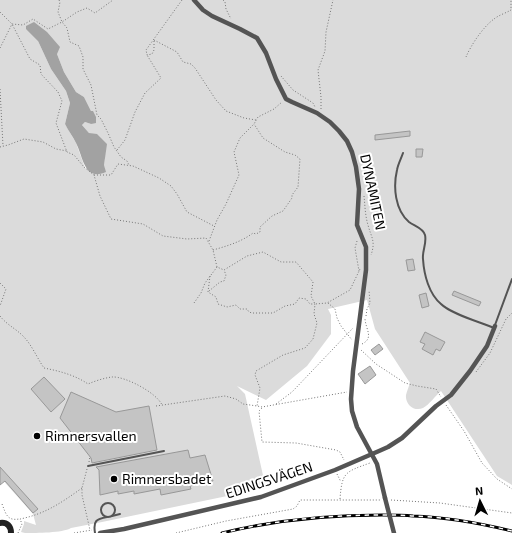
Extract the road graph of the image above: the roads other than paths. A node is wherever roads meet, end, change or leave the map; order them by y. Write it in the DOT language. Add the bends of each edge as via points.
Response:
graph roads {
  1 [pos="194,0"];
  2 [pos="403,153"];
  3 [pos="512,279"];
  4 [pos="494,327"];
  5 [pos="164,451"];
  6 [pos="372,454"];
  7 [pos="88,466"];
  8 [pos="120,514"];
  9 [pos="110,516"];
  10 [pos="0,521"];
  11 [pos="95,531"];
  12 [pos="11,533"];
  13 [pos="100,533"];
  14 [pos="394,533"];
  1 -- 6 [label="street" via="212,16 257,38 286,99 324,118 339,131 352,152 359,189 357,225 366,246 366,270 351,399 357,427"];
  2 -- 4 [label="lane" via="395,180 397,202 404,217 425,234 422,258 431,292 448,310"];
  3 -- 4 [label="lane"];
  4 -- 6 [label="street, EDINGSVÄGEN" via="487,346 451,395 402,438"];
  5 -- 7 [label="lane"];
  6 -- 13 [label="street, EDINGSVÄGEN" via="261,497"];
  6 -- 14 [label="street, bridge" via="377,464"];
  8 -- 9 [label="lane"];
  9 -- 9 [label="lane" via="115,512 115,507 112,503 107,503 103,505 102,512 105,516"];
  9 -- 11 [label="lane" via="96,521"];
  10 -- 12 [label="street" via="9,526"];
}
